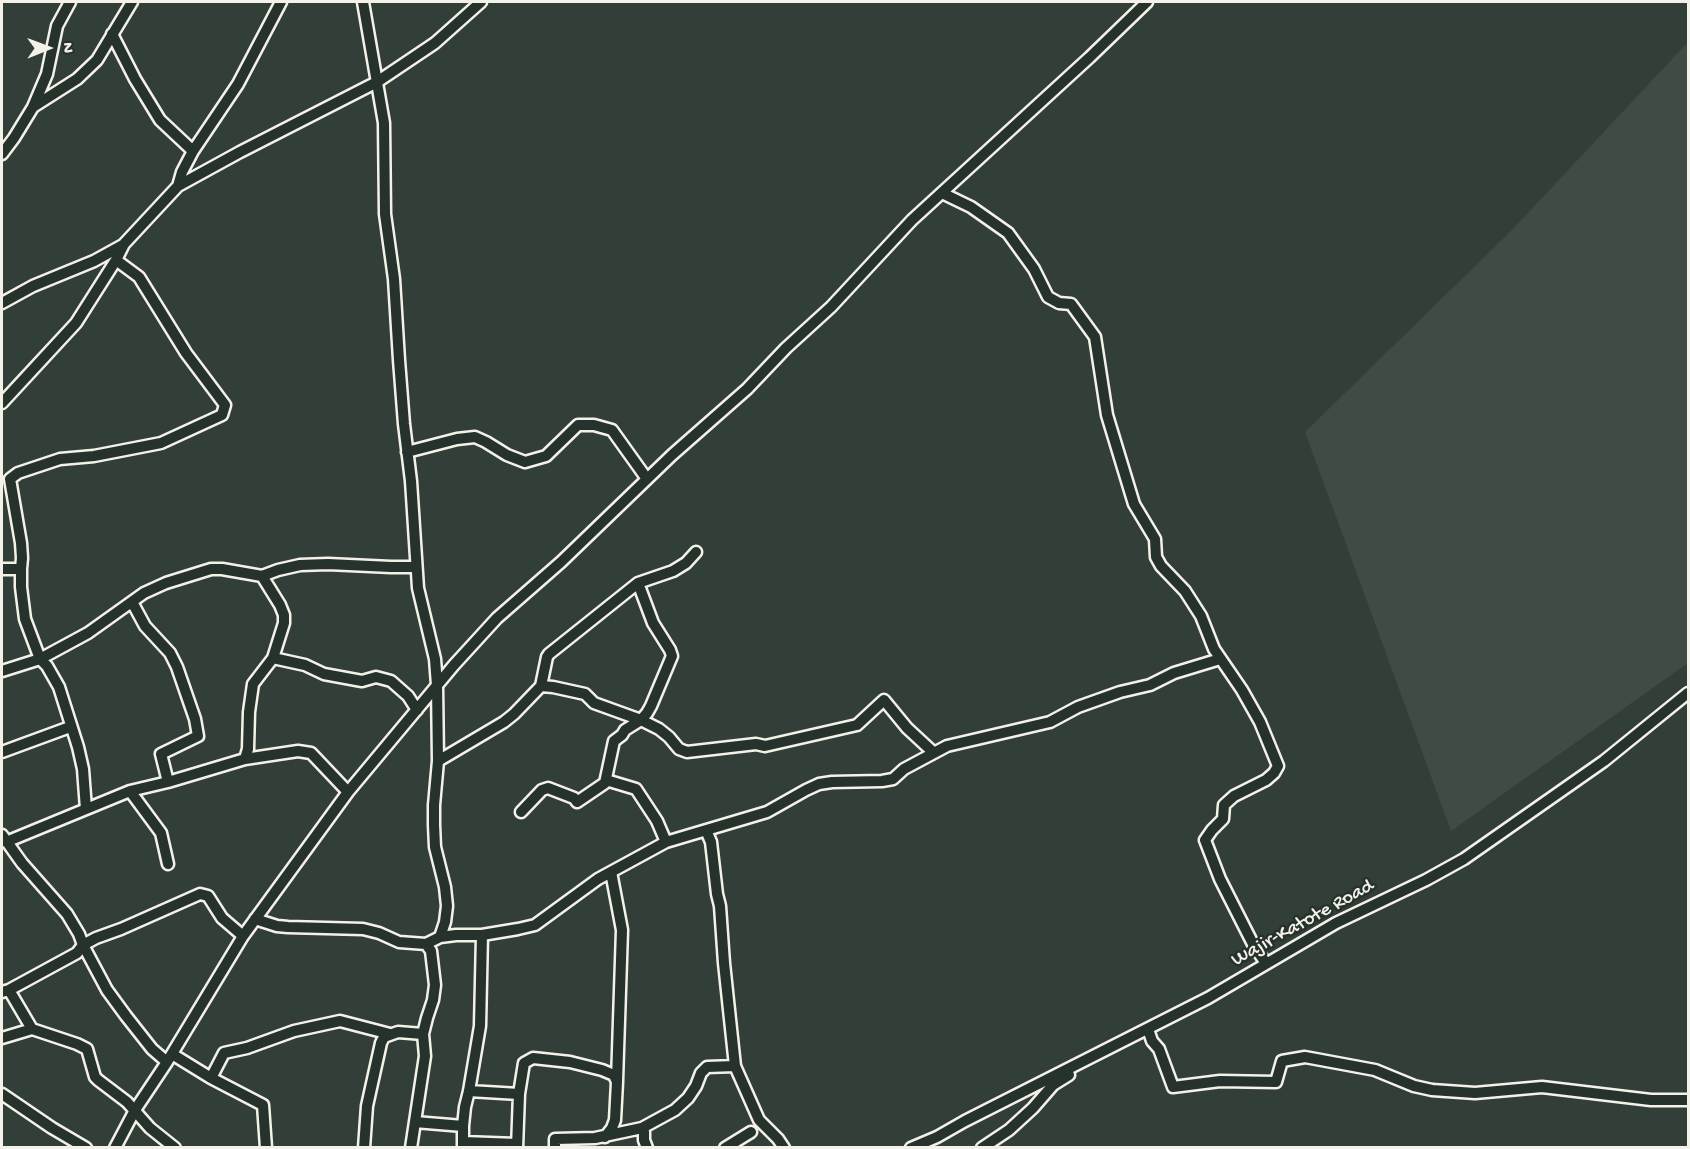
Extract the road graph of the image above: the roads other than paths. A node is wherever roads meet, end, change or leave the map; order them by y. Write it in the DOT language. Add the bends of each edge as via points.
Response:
graph roads {
  1 [pos="70,2"];
  2 [pos="132,2"];
  3 [pos="281,2"];
  4 [pos="363,2"];
  5 [pos="481,2"];
  6 [pos="1147,2"];
  7 [pos="112,34"];
  8 [pos="377,82"];
  9 [pos="33,107"];
  10 [pos="3,149"];
  11 [pos="193,151"];
  12 [pos="178,186"];
  13 [pos="942,193"];
  14 [pos="124,244"];
  15 [pos="116,260"];
  16 [pos="2,303"];
  17 [pos="2,403"];
  18 [pos="407,452"];
  19 [pos="647,479"];
  20 [pos="696,552"];
  21 [pos="416,567"];
  22 [pos="2,569"];
  23 [pos="21,569"];
  24 [pos="262,576"];
  25 [pos="638,583"];
  26 [pos="132,602"];
  27 [pos="273,658"];
  28 [pos="40,659"];
  29 [pos="1220,659"];
  30 [pos="2,671"];
  31 [pos="437,686"];
  32 [pos="541,686"];
  33 [pos="1689,693"];
  34 [pos="417,710"];
  35 [pos="641,720"];
  36 [pos="70,727"];
  37 [pos="2,752"];
  38 [pos="934,753"];
  39 [pos="245,759"];
  40 [pos="438,761"];
  41 [pos="606,780"];
  42 [pos="168,782"];
  43 [pos="130,791"];
  44 [pos="348,792"];
  45 [pos="86,809"];
  46 [pos="521,812"];
  47 [pos="706,830"];
  48 [pos="4,839"];
  49 [pos="666,842"];
  50 [pos="168,864"];
  51 [pos="611,872"];
  52 [pos="255,919"];
  53 [pos="482,935"];
  54 [pos="243,936"];
  55 [pos="440,937"];
  56 [pos="426,944"];
  57 [pos="83,945"];
  58 [pos="1266,963"];
  59 [pos="5,991"];
  60 [pos="32,1029"];
  61 [pos="1148,1029"];
  62 [pos="390,1034"];
  63 [pos="423,1034"];
  64 [pos="2,1038"];
  65 [pos="1103,1051"];
  66 [pos="170,1058"];
  67 [pos="735,1066"];
  68 [pos="211,1078"];
  69 [pos="617,1082"];
  70 [pos="469,1091"];
  71 [pos="2,1094"];
  72 [pos="519,1094"];
  73 [pos="1689,1100"];
  74 [pos="135,1110"];
  75 [pos="414,1122"];
  76 [pos="463,1126"];
  77 [pos="642,1128"];
  78 [pos="751,1132"];
  79 [pos="606,1137"];
  80 [pos="463,1145"];
  81 [pos="517,1146"];
  82 [pos="86,1148"];
  83 [pos="115,1148"];
  84 [pos="175,1148"];
  85 [pos="266,1148"];
  86 [pos="364,1148"];
  87 [pos="411,1148"];
  88 [pos="555,1148"];
  89 [pos="647,1148"];
  90 [pos="725,1148"];
  91 [pos="784,1148"];
  92 [pos="911,1148"];
  93 [pos="982,1148"];
  1 -- 9 [label="street" via="57,26 47,74"];
  2 -- 7 [label="street"];
  3 -- 11 [label="street" via="238,84"];
  4 -- 8 [label="street"];
  5 -- 8 [label="street" via="435,43"];
  6 -- 13 [label="street"];
  7 -- 9 [label="street" via="97,60 77,79"];
  7 -- 11 [label="street" via="160,120"];
  8 -- 12 [label="street"];
  8 -- 18 [label="street" via="384,123 385,214"];
  9 -- 10 [label="street"];
  11 -- 12 [label="street"];
  12 -- 14 [label="street"];
  13 -- 19 [label="street" via="747,390"];
  13 -- 29 [label="street" via="971,207 1008,233 1048,297 1071,304 1095,337 1107,415 1134,504 1155,539 1156,557 1201,616"];
  14 -- 15 [label="street"];
  14 -- 16 [label="street"];
  15 -- 17 [label="street" via="76,323"];
  15 -- 23 [label="street" via="139,277 186,353 225,405 222,415 161,442 110,454 60,459 10,479 21,543"];
  18 -- 19 [label="street" via="475,437 525,462 546,456 578,425 594,424 612,430"];
  18 -- 21 [label="street"];
  19 -- 31 [label="street" via="497,618"];
  20 -- 25 [label="street" via="673,571"];
  21 -- 24 [label="street" via="300,565"];
  21 -- 31 [label="street"];
  22 -- 23 [label="street"];
  23 -- 28 [label="street" via="25,619"];
  24 -- 26 [label="street" via="211,569 166,583"];
  24 -- 27 [label="street" via="284,615"];
  25 -- 32 [label="street" via="547,657"];
  25 -- 35 [label="street" via="653,623 672,656"];
  26 -- 28 [label="street" via="88,633"];
  26 -- 42 [label="street" via="145,626 170,653 195,718 198,736 161,754"];
  27 -- 34 [label="street" via="324,674 362,681 376,677 391,681"];
  27 -- 39 [label="street" via="254,684"];
  28 -- 30 [label="street"];
  28 -- 36 [label="street" via="56,680"];
  29 -- 38 [label="street" via="1078,707 1050,722 947,746"];
  29 -- 58 [label="street" via="1260,722 1278,766 1266,780 1224,805 1223,819 1205,840 1220,879"];
  31 -- 34 [label="street"];
  31 -- 40 [label="street"];
  32 -- 35 [label="street" via="585,694 594,703"];
  32 -- 40 [label="street" via="504,722"];
  33 -- 58 [label="street, Wajir-Katote Road" via="1604,761 1464,859"];
  34 -- 44 [label="street"];
  35 -- 38 [label="street" via="687,752 765,746 857,724 884,700"];
  35 -- 41 [label="street" via="614,741"];
  36 -- 37 [label="street"];
  36 -- 45 [label="street" via="83,769"];
  38 -- 47 [label="street" via="893,779 819,784 767,812"];
  39 -- 42 [label="street"];
  39 -- 44 [label="street" via="298,751 311,753"];
  40 -- 55 [label="street" via="435,847 447,906"];
  41 -- 46 [label="street" via="577,802 554,790 542,790"];
  41 -- 49 [label="street" via="636,789"];
  42 -- 43 [label="street"];
  43 -- 45 [label="street"];
  43 -- 50 [label="street" via="161,833"];
  44 -- 52 [label="street"];
  45 -- 48 [label="street"];
  47 -- 49 [label="street"];
  47 -- 67 [label="street" via="720,906"];
  48 -- 57 [label="street" via="67,914"];
  49 -- 51 [label="street"];
  51 -- 53 [label="street" via="535,925"];
  51 -- 69 [label="street" via="622,930"];
  52 -- 54 [label="street"];
  52 -- 56 [label="street" via="277,926 363,929 399,942"];
  53 -- 55 [label="street"];
  53 -- 70 [label="street" via="480,1026"];
  54 -- 57 [label="street" via="222,918 208,896 200,894"];
  54 -- 66 [label="street"];
  55 -- 56 [label="street"];
  56 -- 63 [label="street" via="433,960 435,985"];
  57 -- 59 [label="street" via="77,953"];
  57 -- 66 [label="street" via="126,1016 152,1049"];
  58 -- 61 [label="street, Wajir-Katote Road"];
  59 -- 60 [label="street"];
  60 -- 64 [label="street"];
  60 -- 74 [label="street" via="82,1046 89,1054 95,1077"];
  61 -- 65 [label="street, Wajir-Katote Road"];
  61 -- 73 [label="street" via="1173,1087 1220,1081 1276,1082 1282,1061 1305,1057 1375,1070 1432,1090 1475,1093 1542,1087 1651,1100"];
  62 -- 63 [label="street"];
  62 -- 68 [label="street" via="340,1021 294,1031 224,1053"];
  62 -- 86 [label="street" via="381,1043 376,1063"];
  63 -- 75 [label="street" via="425,1056"];
  65 -- 92 [label="street, Wajir-Katote Road"];
  65 -- 93 [label="street" via="1053,1085 1009,1130"];
  66 -- 68 [label="street"];
  66 -- 74 [label="street"];
  67 -- 77 [label="street" via="708,1067 688,1098"];
  67 -- 91 [label="street" via="759,1120"];
  68 -- 85 [label="street" via="263,1105"];
  69 -- 72 [label="street" via="614,1075 602,1070 533,1058 524,1063"];
  69 -- 79 [label="street" via="615,1120"];
  70 -- 72 [label="street"];
  70 -- 76 [label="street"];
  71 -- 82 [label="street"];
  72 -- 81 [label="street"];
  74 -- 83 [label="street"];
  74 -- 84 [label="street"];
  75 -- 76 [label="street"];
  75 -- 87 [label="street"];
  76 -- 80 [label="street"];
  77 -- 79 [label="street"];
  77 -- 89 [label="street"];
  78 -- 90 [label="street"];
  79 -- 88 [label="street" via="555,1139"];
  80 -- 81 [label="street"];
}
